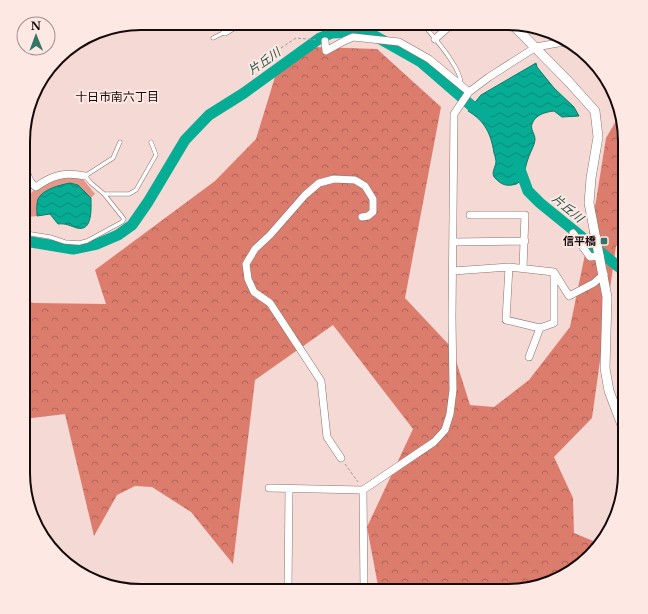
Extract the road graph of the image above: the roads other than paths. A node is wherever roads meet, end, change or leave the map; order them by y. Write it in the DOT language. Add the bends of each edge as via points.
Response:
graph roads {
  1 [pos="228,30"];
  2 [pos="428,30"];
  3 [pos="445,30"];
  4 [pos="519,31"];
  5 [pos="225,32"];
  6 [pos="212,38"];
  7 [pos="435,39"];
  8 [pos="325,41"];
  9 [pos="560,43"];
  10 [pos="536,47"];
  11 [pos="461,87"];
  12 [pos="469,92"];
  13 [pos="120,142"];
  14 [pos="151,142"];
  15 [pos="85,176"];
  16 [pos="30,180"];
  17 [pos="104,194"];
  18 [pos="470,215"];
  19 [pos="362,217"];
  20 [pos="573,233"];
  21 [pos="30,234"];
  22 [pos="525,241"];
  23 [pos="453,242"];
  24 [pos="600,256"];
  25 [pos="509,267"];
  26 [pos="523,268"];
  27 [pos="453,271"];
  28 [pos="554,272"];
  29 [pos="604,274"];
  30 [pos="540,328"];
  31 [pos="529,357"];
  32 [pos="618,415"];
  33 [pos="341,458"];
  34 [pos="269,488"];
  35 [pos="289,489"];
  36 [pos="363,490"];
  37 [pos="288,584"];
  38 [pos="364,584"];
  1 -- 5 [label="street"];
  2 -- 7 [label="lane"];
  3 -- 7 [label="street"];
  4 -- 10 [label="street"];
  5 -- 6 [label="lane"];
  7 -- 11 [label="lane" via="461,76"];
  8 -- 11 [label="street" via="326,51 353,37 399,42 429,59"];
  9 -- 10 [label="street"];
  10 -- 12 [label="street"];
  10 -- 24 [label="street" via="595,111 598,137 590,178 589,203"];
  11 -- 12 [label="street"];
  12 -- 23 [label="street" via="454,114"];
  13 -- 15 [label="lane" via="113,158"];
  14 -- 17 [label="lane" via="156,155 136,190 129,194"];
  15 -- 16 [label="street" via="72,173 52,177 36,187"];
  15 -- 17 [label="lane"];
  17 -- 21 [label="lane" via="124,219 87,241 65,242"];
  18 -- 22 [label="street" via="525,216"];
  19 -- 33 [label="street" via="373,212 373,199 365,186 349,179 319,183 255,249 246,264 248,279 254,292 270,303 321,381 327,437"];
  20 -- 24 [label="street" via="590,256"];
  22 -- 23 [label="street"];
  22 -- 26 [label="street"];
  23 -- 27 [label="street"];
  24 -- 29 [label="street"];
  25 -- 26 [label="street"];
  25 -- 27 [label="street"];
  25 -- 30 [label="street" via="506,320"];
  26 -- 28 [label="street"];
  27 -- 36 [label="street" via="453,390 445,430 434,442"];
  28 -- 29 [label="street" via="569,296 594,283"];
  28 -- 30 [label="street" via="554,323"];
  29 -- 32 [label="street" via="608,297 605,368 609,391"];
  30 -- 31 [label="street"];
  34 -- 35 [label="street"];
  35 -- 36 [label="street"];
  35 -- 37 [label="street"];
  36 -- 38 [label="street"];
}
